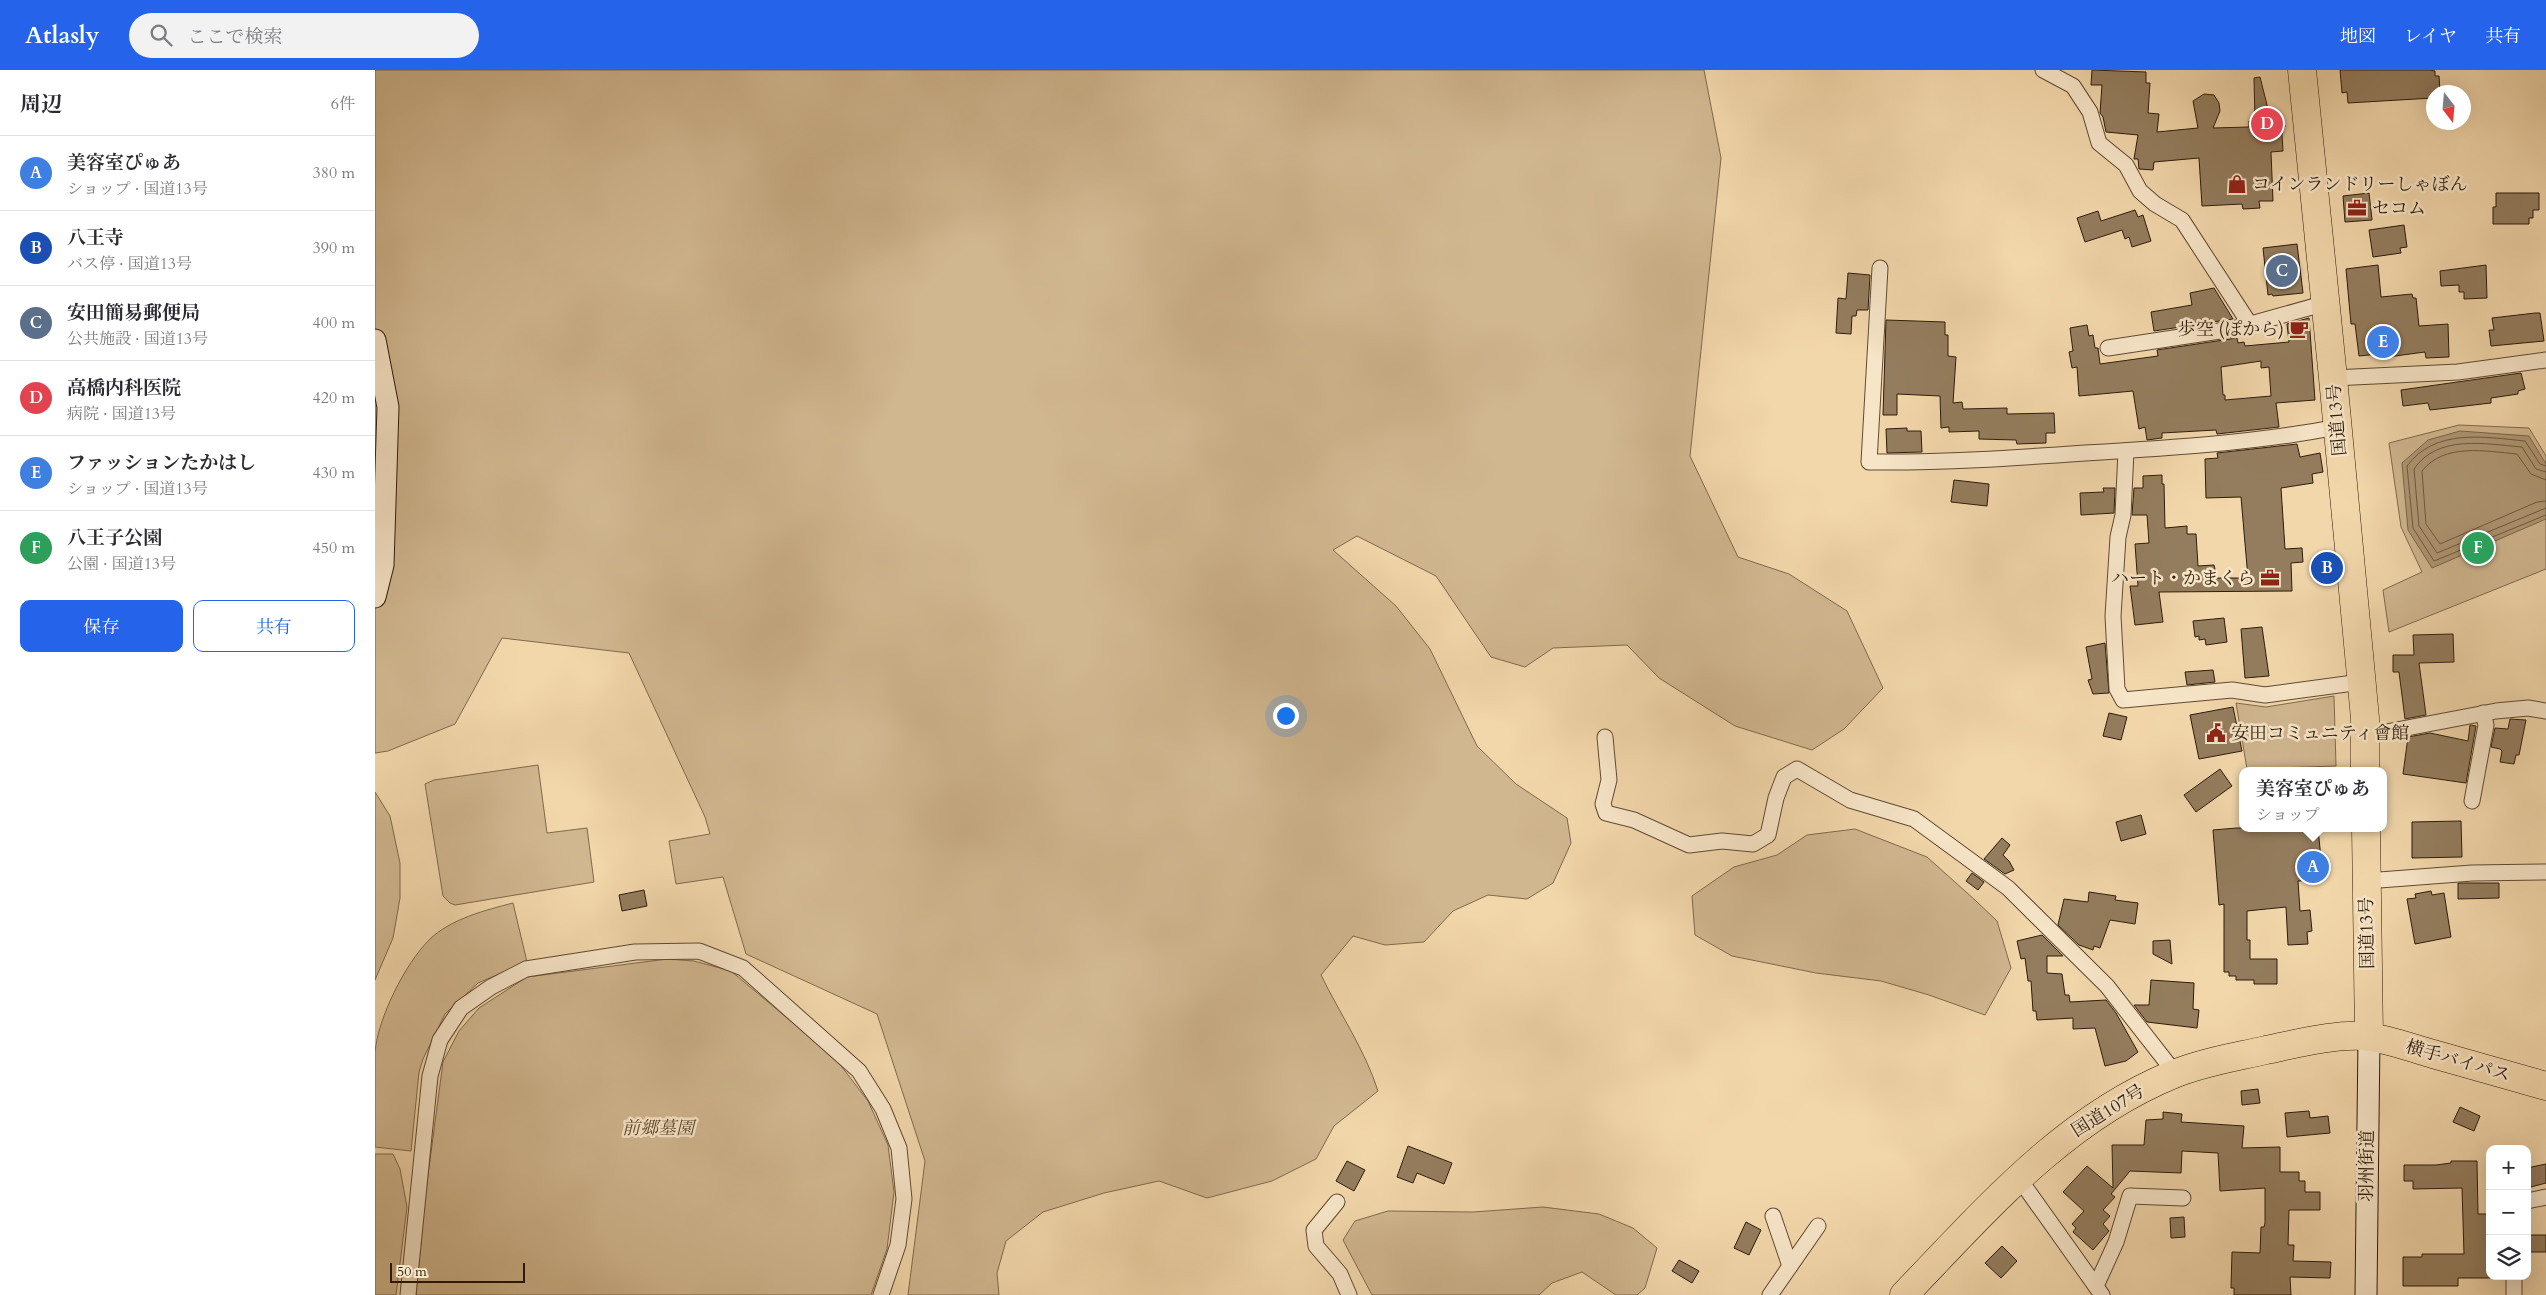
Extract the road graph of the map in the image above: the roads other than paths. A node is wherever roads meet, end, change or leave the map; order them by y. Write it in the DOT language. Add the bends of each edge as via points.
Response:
graph roads {
  1 [pos="2043,70"];
  2 [pos="2302,70"];
  3 [pos="1880,268"];
  4 [pos="2326,303"];
  5 [pos="2249,323"];
  6 [pos="375,340"];
  7 [pos="2108,348"];
  8 [pos="2546,360"];
  9 [pos="2333,378"];
  10 [pos="2337,427"];
  11 [pos="2125,451"];
  12 [pos="375,597"];
  13 [pos="2361,682"];
  14 [pos="2546,711"];
  15 [pos="2483,713"];
  16 [pos="2365,736"];
  17 [pos="1605,737"];
  18 [pos="2365,767"];
  19 [pos="2472,801"];
  20 [pos="2365,832"];
  21 [pos="2546,872"];
  22 [pos="2366,882"];
  23 [pos="2369,1037"];
  24 [pos="2175,1073"];
  25 [pos="2546,1086"];
  26 [pos="2018,1177"];
  27 [pos="2546,1197"];
  28 [pos="2183,1198"];
  29 [pos="2531,1200"];
  30 [pos="1337,1202"];
  31 [pos="1773,1216"];
  32 [pos="1818,1226"];
  33 [pos="1790,1266"];
  34 [pos="2514,1280"];
  35 [pos="2099,1290"];
  36 [pos="408,1295"];
  37 [pos="881,1295"];
  38 [pos="1349,1295"];
  39 [pos="1770,1295"];
  40 [pos="1904,1295"];
  41 [pos="2366,1295"];
  42 [pos="2514,1295"];
  1 -- 5 [label="street" via="2073,86 2091,112 2099,143 2126,165 2140,191 2182,220"];
  2 -- 4 [label="highway, 国道13号"];
  3 -- 11 [label="street" via="1869,462 1932,463"];
  4 -- 5 [label="street"];
  4 -- 9 [label="highway, 国道13号"];
  5 -- 7 [label="street" via="2233,329"];
  6 -- 12 [label="street" via="388,408 383,566"];
  8 -- 9 [label="street" via="2458,372"];
  9 -- 10 [label="highway, 国道13号"];
  10 -- 11 [label="street" via="2277,439"];
  10 -- 13 [label="highway, 国道13号"];
  11 -- 13 [label="street" via="2123,515 2118,537 2113,616 2117,689 2123,700 2231,690 2265,695"];
  13 -- 16 [label="highway, 国道13号"];
  14 -- 15 [label="street" via="2528,708"];
  15 -- 16 [label="street"];
  15 -- 19 [label="street" via="2486,726"];
  16 -- 18 [label="highway, 国道13号"];
  17 -- 24 [label="street" via="1609,780 1603,804 1606,813 1634,820 1689,845 1723,841 1753,844 1768,835 1783,777 1797,769 1850,800 1914,819 2008,888 2107,986"];
  20 -- 22 [label="highway, 国道13号"];
  21 -- 22 [label="street" via="2472,873"];
  22 -- 23 [label="highway, 国道13号"];
  23 -- 24 [label="highway, 国道107号" via="2314,1040"];
  23 -- 25 [label="highway, 横手バイパス"];
  23 -- 41 [label="street, 羽州街道"];
  24 -- 26 [label="highway, 国道107号" via="2080,1126"];
  26 -- 35 [label="street"];
  26 -- 40 [label="highway, 国道107号"];
  27 -- 29 [label="street"];
  28 -- 35 [label="street" via="2130,1196"];
  30 -- 38 [label="street" via="1314,1230 1316,1246 1340,1274"];
  31 -- 33 [label="street"];
  32 -- 33 [label="street"];
  33 -- 39 [label="street"];
  34 -- 42 [label="street"];
  36 -- 37 [label="street" via="431,1076 440,1040 461,1008 491,987 526,969 635,952 699,951 743,968 859,1070 883,1109 899,1148 903,1199 898,1245"];
}
